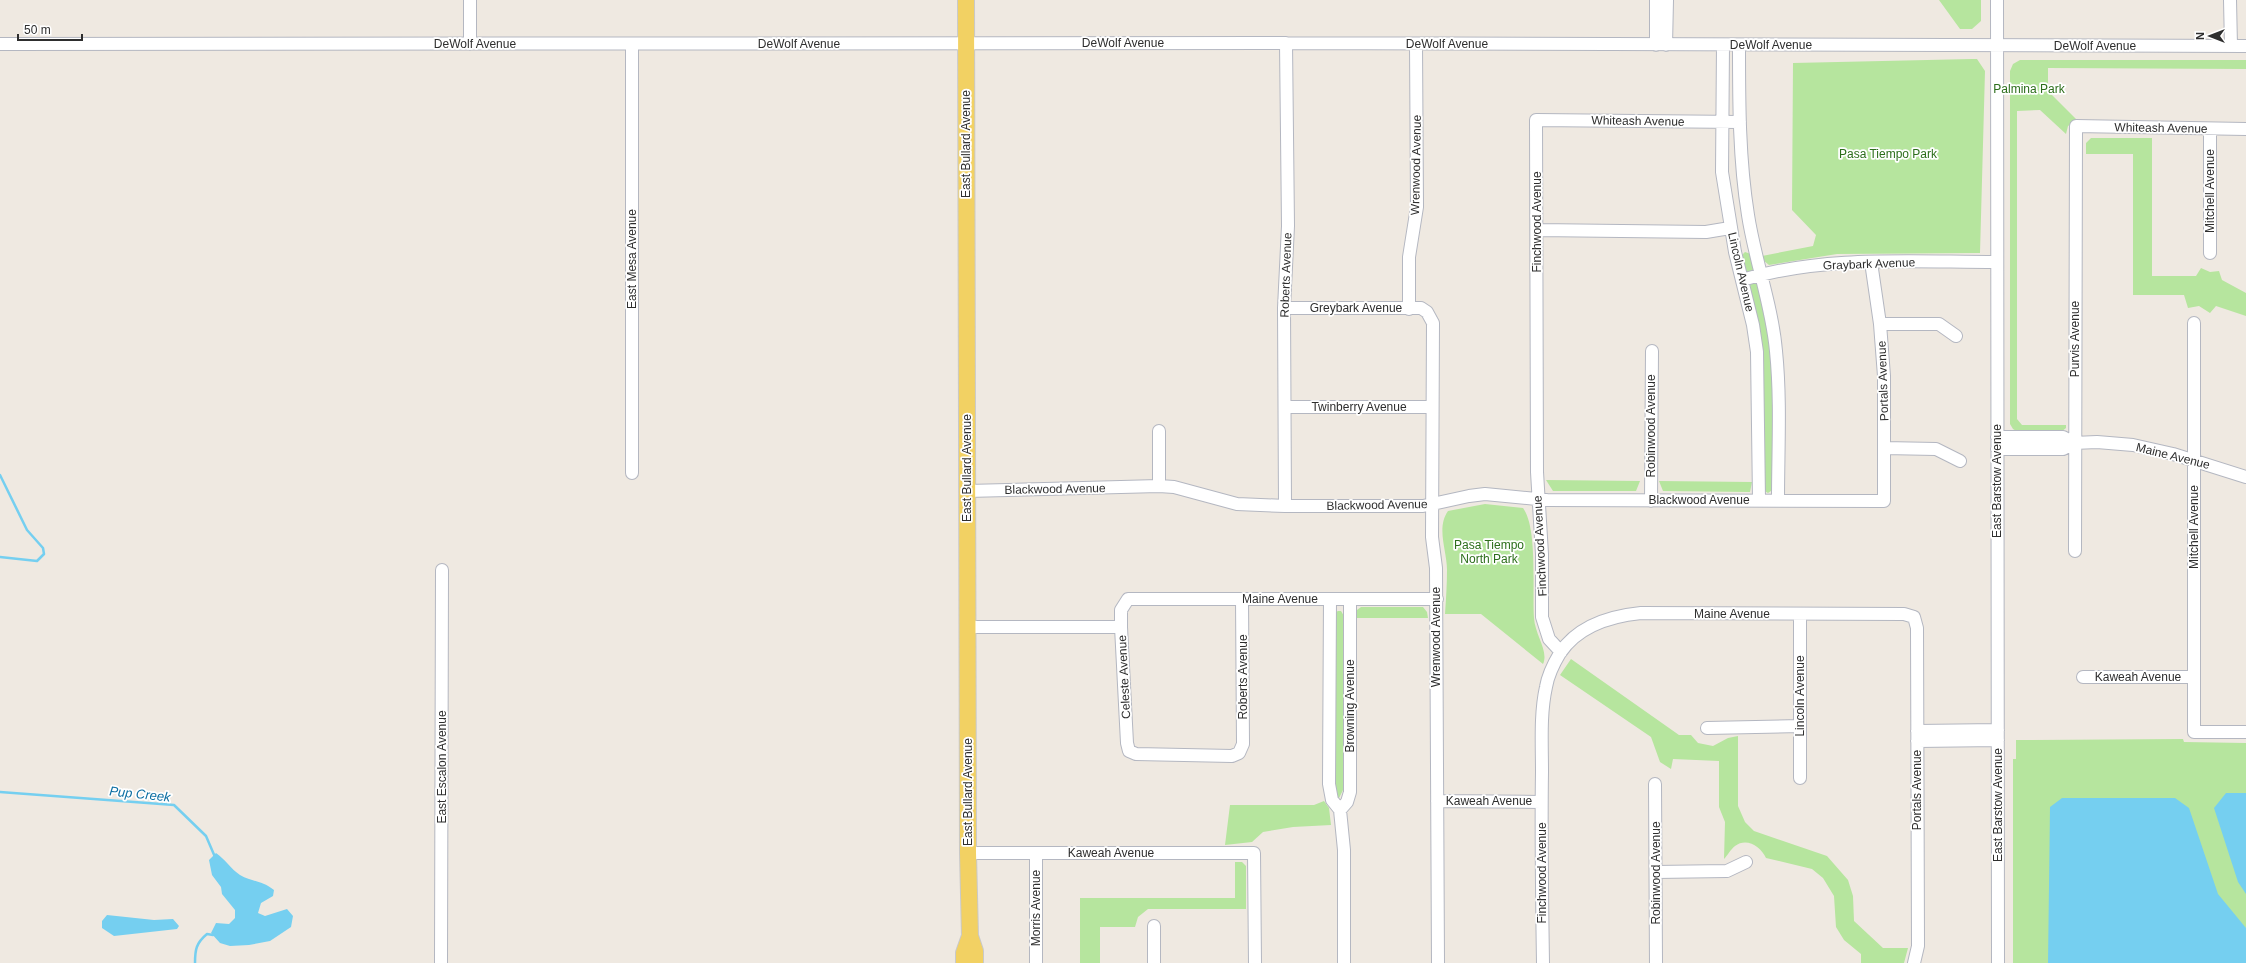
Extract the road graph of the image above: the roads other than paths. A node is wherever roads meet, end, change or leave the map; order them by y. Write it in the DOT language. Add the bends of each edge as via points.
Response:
graph roads {
  1 [pos="470,0"];
  2 [pos="966,0"];
  3 [pos="1656,0"];
  4 [pos="1667,0"];
  5 [pos="1997,0"];
  6 [pos="2230,0"];
  7 [pos="966,43"];
  8 [pos="1286,43"];
  9 [pos="0,44"];
  10 [pos="470,44"];
  11 [pos="632,44"];
  12 [pos="1416,44"];
  13 [pos="1661,45"];
  14 [pos="1723,45"];
  15 [pos="1739,45"];
  16 [pos="2231,46"];
  17 [pos="2246,46"];
  18 [pos="1996,47"];
  19 [pos="1536,120"];
  20 [pos="1723,122"];
  21 [pos="1740,122"];
  22 [pos="2076,126"];
  23 [pos="2246,129"];
  24 [pos="2210,130"];
  25 [pos="1730,228"];
  26 [pos="1537,230"];
  27 [pos="2210,253"];
  28 [pos="1871,262"];
  29 [pos="1996,262"];
  30 [pos="1760,275"];
  31 [pos="1742,280"];
  32 [pos="1284,308"];
  33 [pos="1409,308"];
  34 [pos="1427,312"];
  35 [pos="2194,323"];
  36 [pos="1880,324"];
  37 [pos="1956,336"];
  38 [pos="1652,351"];
  39 [pos="1285,407"];
  40 [pos="1432,407"];
  41 [pos="1159,431"];
  42 [pos="1997,443"];
  43 [pos="2074,443"];
  44 [pos="1884,448"];
  45 [pos="2194,460"];
  46 [pos="1960,461"];
  47 [pos="632,473"];
  48 [pos="2246,477"];
  49 [pos="1159,486"];
  50 [pos="967,491"];
  51 [pos="1538,499"];
  52 [pos="1651,500"];
  53 [pos="1759,500"];
  54 [pos="1778,500"];
  55 [pos="1884,501"];
  56 [pos="1432,505"];
  57 [pos="1285,506"];
  58 [pos="2075,551"];
  59 [pos="442,570"];
  60 [pos="1350,598"];
  61 [pos="1242,599"];
  62 [pos="1330,599"];
  63 [pos="1437,599"];
  64 [pos="1125,602"];
  65 [pos="1800,614"];
  66 [pos="1914,617"];
  67 [pos="967,627"];
  68 [pos="1121,628"];
  69 [pos="1561,652"];
  70 [pos="2083,677"];
  71 [pos="2194,677"];
  72 [pos="1800,726"];
  73 [pos="1707,728"];
  74 [pos="2246,732"];
  75 [pos="1998,735"];
  76 [pos="1917,736"];
  77 [pos="1129,751"];
  78 [pos="1800,778"];
  79 [pos="1655,784"];
  80 [pos="1437,801"];
  81 [pos="1541,802"];
  82 [pos="1340,810"];
  83 [pos="968,853"];
  84 [pos="1036,854"];
  85 [pos="1746,862"];
  86 [pos="1656,872"];
  87 [pos="1154,926"];
  88 [pos="970,936"];
  89 [pos="441,963"];
  90 [pos="964,963"];
  91 [pos="975,963"];
  92 [pos="1036,963"];
  93 [pos="1154,963"];
  94 [pos="1255,963"];
  95 [pos="1344,963"];
  96 [pos="1438,963"];
  97 [pos="1543,963"];
  98 [pos="1656,963"];
  99 [pos="1914,963"];
  100 [pos="1998,963"];
  1 -- 10 [label="street"];
  2 -- 7 [label="main road, East Bullard Avenue"];
  3 -- 13 [label="street"];
  4 -- 13 [label="street"];
  5 -- 18 [label="street, East Barstow Avenue"];
  6 -- 16 [label="street"];
  7 -- 8 [label="street, DeWolf Avenue"];
  7 -- 11 [label="street, DeWolf Avenue"];
  7 -- 50 [label="main road, East Bullard Avenue"];
  8 -- 12 [label="street, DeWolf Avenue"];
  8 -- 32 [label="street, Roberts Avenue" via="1288,226"];
  9 -- 10 [label="street, DeWolf Avenue"];
  10 -- 11 [label="street, DeWolf Avenue"];
  11 -- 47 [label="street, East Mesa Avenue"];
  12 -- 13 [label="street, DeWolf Avenue"];
  12 -- 33 [label="street, Wrenwood Avenue" via="1417,207 1409,257"];
  13 -- 14 [label="street, DeWolf Avenue"];
  14 -- 15 [label="street, DeWolf Avenue"];
  14 -- 20 [label="street, Lincoln Avenue"];
  15 -- 18 [label="street, DeWolf Avenue"];
  15 -- 21 [label="street, Lincoln Avenue"];
  16 -- 17 [label="street, DeWolf Avenue"];
  16 -- 18 [label="street, DeWolf Avenue"];
  18 -- 29 [label="street, East Barstow Avenue"];
  19 -- 20 [label="street, Whiteash Avenue"];
  19 -- 26 [label="street, Finchwood Avenue"];
  20 -- 21 [label="street, Whiteash Avenue"];
  20 -- 25 [label="street, Lincoln Avenue" via="1722,172"];
  21 -- 30 [label="street, Lincoln Avenue" via="1743,176"];
  22 -- 24 [label="street, Whiteash Avenue"];
  22 -- 43 [label="street, Purvis Avenue"];
  23 -- 24 [label="street, Whiteash Avenue"];
  24 -- 27 [label="street, Mitchell Avenue"];
  25 -- 26 [label="street" via="1706,232"];
  25 -- 31 [label="street, Lincoln Avenue"];
  26 -- 51 [label="street, Finchwood Avenue"];
  28 -- 29 [label="street, Graybark Avenue"];
  28 -- 30 [label="street, Graybark Avenue" via="1819,265"];
  28 -- 36 [label="street, Portals Avenue"];
  29 -- 42 [label="street, East Barstow Avenue"];
  30 -- 31 [label="street, Graybark Avenue"];
  30 -- 54 [label="street, Lincoln Avenue" via="1777,356"];
  31 -- 53 [label="street, Lincoln Avenue" via="1757,352"];
  32 -- 33 [label="street, Greybark Avenue"];
  32 -- 39 [label="street, Roberts Avenue"];
  33 -- 34 [label="street, Greybark Avenue" via="1421,308"];
  34 -- 40 [label="street, Wrenwood Avenue" via="1433,323"];
  35 -- 45 [label="street, Mitchell Avenue"];
  36 -- 37 [label="street" via="1939,324"];
  36 -- 44 [label="street, Portals Avenue" via="1884,376"];
  38 -- 52 [label="street, Robinwood Avenue"];
  39 -- 40 [label="street, Twinberry Avenue"];
  39 -- 57 [label="street, Roberts Avenue"];
  40 -- 56 [label="street, Wrenwood Avenue"];
  41 -- 49 [label="street"];
  42 -- 43 [label="street, Maine Avenue" via="2063,448"];
  42 -- 75 [label="street, East Barstow Avenue"];
  43 -- 45 [label="street, Maine Avenue" via="2133,445"];
  43 -- 58 [label="street, Purvis Avenue"];
  44 -- 46 [label="street" via="1936,449"];
  44 -- 55 [label="street, Portals Avenue"];
  45 -- 48 [label="street, Maine Avenue"];
  45 -- 71 [label="street, Mitchell Avenue"];
  49 -- 50 [label="street, Blackwood Avenue"];
  49 -- 57 [label="street, Blackwood Avenue" via="1174,487 1237,504"];
  50 -- 67 [label="main road, East Bullard Avenue"];
  51 -- 52 [label="street, Blackwood Avenue"];
  51 -- 56 [label="street, Blackwood Avenue" via="1485,494"];
  51 -- 69 [label="street, Finchwood Avenue" via="1544,624 1549,639"];
  52 -- 53 [label="street, Blackwood Avenue"];
  53 -- 54 [label="street, Blackwood Avenue"];
  54 -- 55 [label="street, Blackwood Avenue"];
  56 -- 57 [label="street, Blackwood Avenue"];
  56 -- 63 [label="street, Wrenwood Avenue"];
  59 -- 89 [label="street, East Escalon Avenue"];
  60 -- 62 [label="street, Maine Avenue"];
  60 -- 63 [label="street, Maine Avenue"];
  60 -- 82 [label="street, Browning Avenue" via="1350,792 1347,802"];
  61 -- 62 [label="street, Maine Avenue"];
  61 -- 64 [label="street, Maine Avenue"];
  61 -- 77 [label="street, Roberts Avenue" via="1243,744 1238,753 1232,756 1143,754"];
  62 -- 82 [label="street, Browning Avenue" via="1329,784 1332,800"];
  63 -- 80 [label="street, Wrenwood Avenue"];
  64 -- 68 [label="street, Celeste Avenue" via="1121,610"];
  65 -- 66 [label="street, Maine Avenue" via="1904,614"];
  65 -- 69 [label="street, Maine Avenue" via="1642,613 1619,616 1597,623 1582,632"];
  65 -- 72 [label="street, Lincoln Avenue"];
  66 -- 76 [label="street, Portals Avenue" via="1918,628"];
  67 -- 68 [label="street"];
  67 -- 83 [label="main road, East Bullard Avenue"];
  68 -- 77 [label="street, Celeste Avenue"];
  69 -- 81 [label="street, Finchwood Avenue" via="1550,674 1543,706"];
  70 -- 71 [label="street, Kaweah Avenue"];
  71 -- 74 [label="street, Mitchell Avenue" via="2194,732"];
  72 -- 73 [label="street"];
  72 -- 78 [label="street, Lincoln Avenue"];
  75 -- 76 [label="street"];
  75 -- 100 [label="street, East Barstow Avenue"];
  76 -- 99 [label="street, Portals Avenue" via="1918,946"];
  79 -- 86 [label="street, Robinwood Avenue"];
  80 -- 81 [label="street, Kaweah Avenue"];
  80 -- 96 [label="street, Wrenwood Avenue"];
  81 -- 97 [label="street, Finchwood Avenue"];
  82 -- 95 [label="street, Browning Avenue" via="1344,850"];
  83 -- 84 [label="street, Kaweah Avenue"];
  83 -- 88 [label="main road, East Bullard Avenue"];
  84 -- 92 [label="street, Morris Avenue"];
  84 -- 94 [label="street, Kaweah Avenue" via="1254,853"];
  85 -- 86 [label="street" via="1727,871"];
  86 -- 98 [label="street, Robinwood Avenue"];
  87 -- 93 [label="street"];
  88 -- 90 [label="main road, East Bullard Avenue" via="964,953"];
  88 -- 91 [label="main road, East Bullard Avenue" via="975,951"];
}
